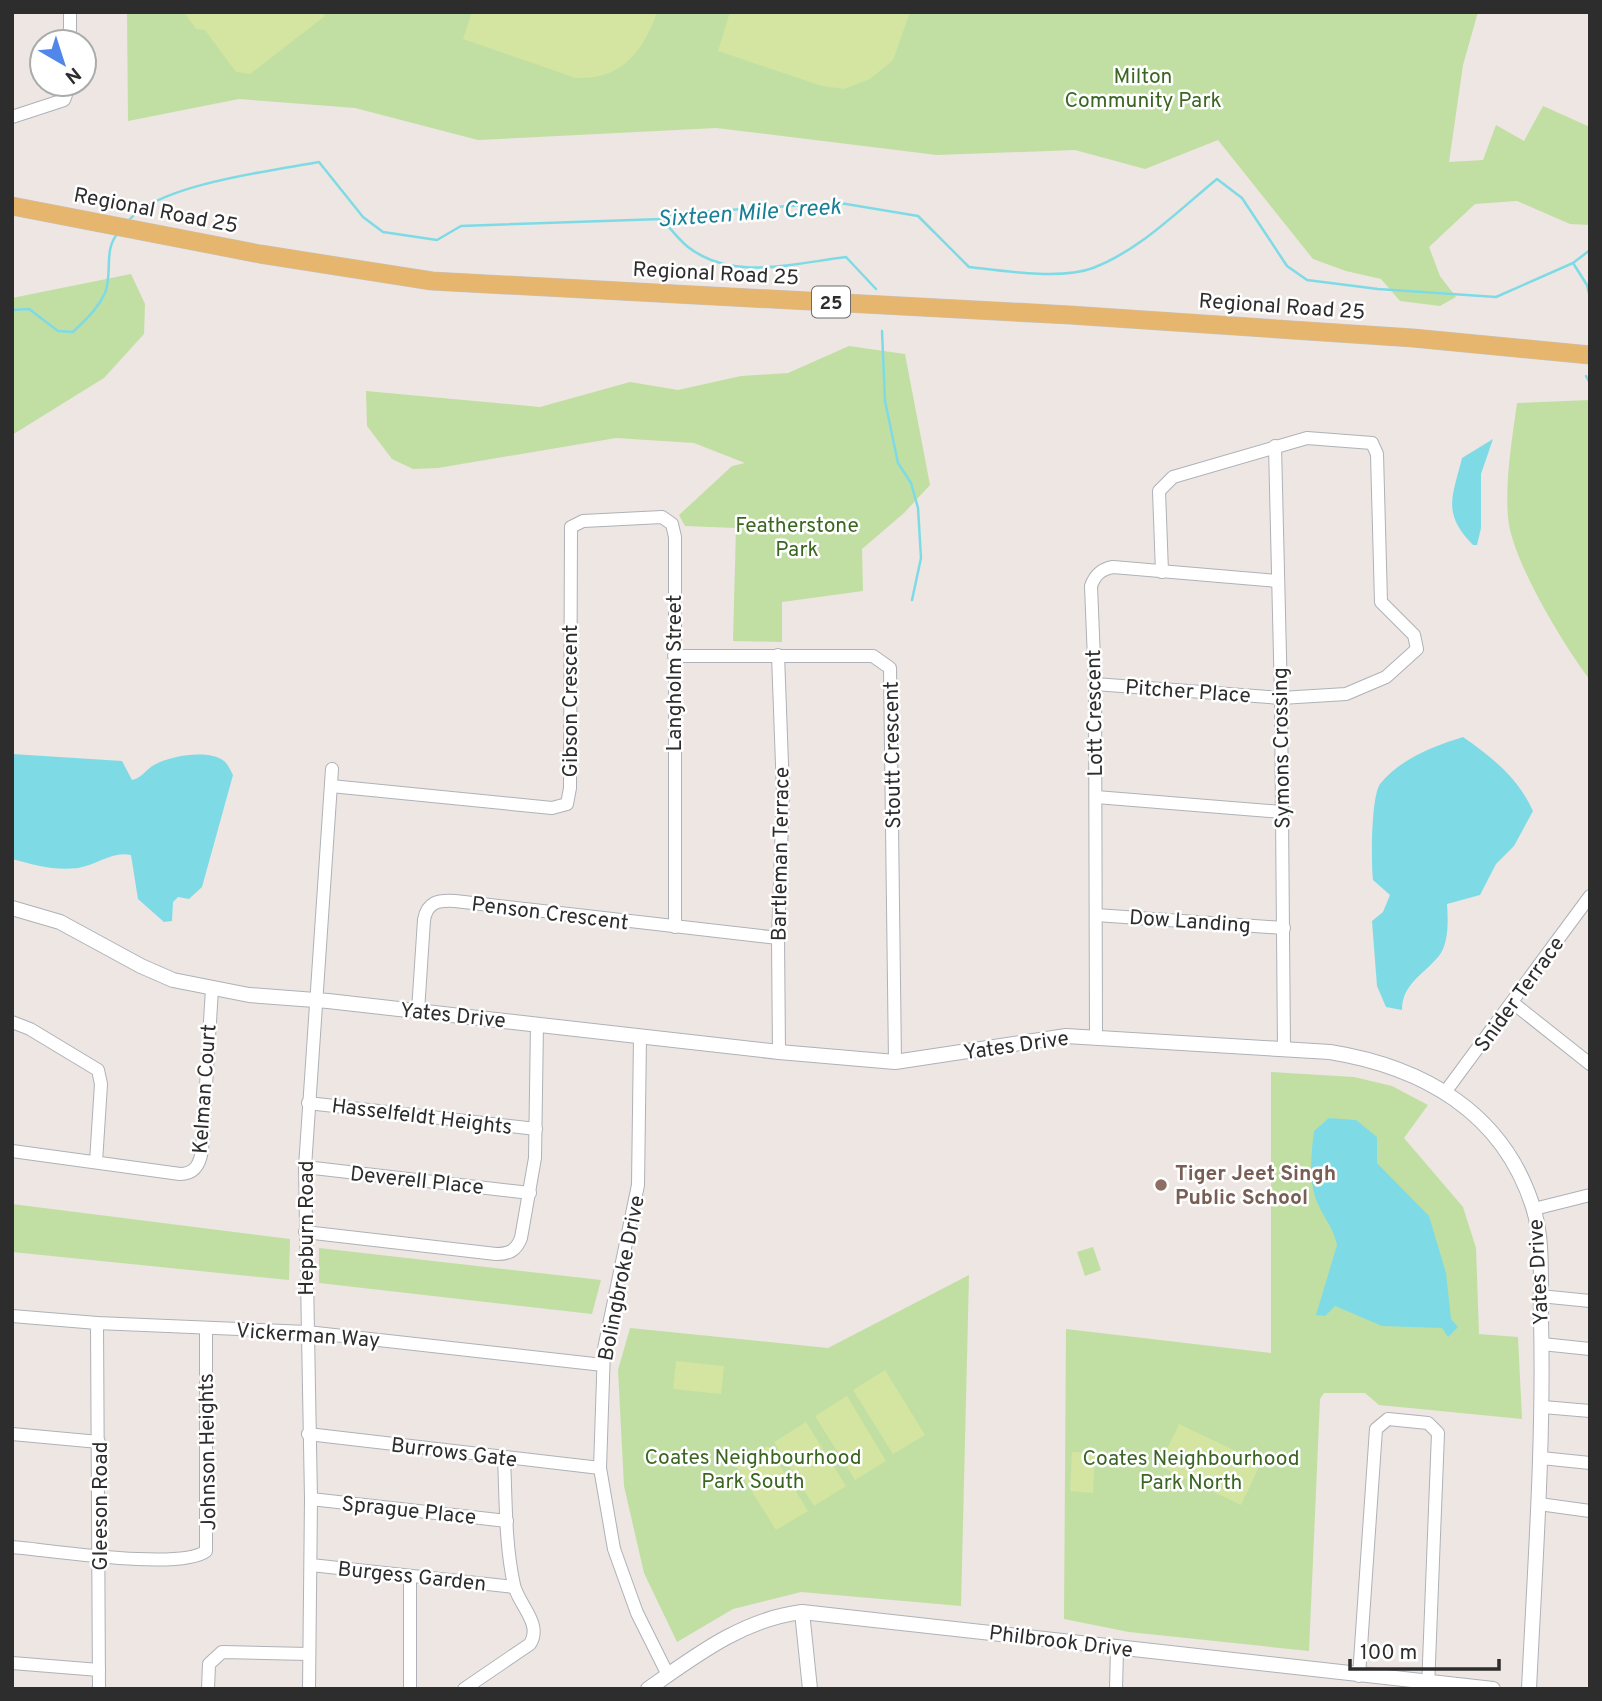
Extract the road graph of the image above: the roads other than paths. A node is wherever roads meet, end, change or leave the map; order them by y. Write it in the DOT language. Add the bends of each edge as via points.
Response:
graph roads {
  1 [pos="65,98"];
  2 [pos="12,117"];
  3 [pos="12,206"];
  4 [pos="1585,355"];
  5 [pos="1275,446"];
  6 [pos="571,527"];
  7 [pos="1162,572"];
  8 [pos="1277,581"];
  9 [pos="778,655"];
  10 [pos="674,656"];
  11 [pos="1095,684"];
  12 [pos="1281,698"];
  13 [pos="332,769"];
  14 [pos="331,786"];
  15 [pos="1096,797"];
  16 [pos="1282,812"];
  17 [pos="1590,896"];
  18 [pos="12,908"];
  19 [pos="1096,915"];
  20 [pos="674,927"];
  21 [pos="1284,928"];
  22 [pos="778,938"];
  23 [pos="212,989"];
  24 [pos="315,1000"];
  25 [pos="1513,1003"];
  26 [pos="418,1011"];
  27 [pos="12,1022"];
  28 [pos="537,1024"];
  29 [pos="1096,1036"];
  30 [pos="640,1037"];
  31 [pos="1283,1049"];
  32 [pos="779,1052"];
  33 [pos="895,1062"];
  34 [pos="1590,1064"];
  35 [pos="1446,1091"];
  36 [pos="308,1103"];
  37 [pos="536,1129"];
  38 [pos="12,1151"];
  39 [pos="96,1162"];
  40 [pos="305,1167"];
  41 [pos="530,1193"];
  42 [pos="1590,1195"];
  43 [pos="1534,1209"];
  44 [pos="305,1232"];
  45 [pos="1540,1297"];
  46 [pos="1590,1301"];
  47 [pos="12,1316"];
  48 [pos="97,1323"];
  49 [pos="206,1329"];
  50 [pos="307,1332"];
  51 [pos="1542,1344"];
  52 [pos="1590,1349"];
  53 [pos="603,1365"];
  54 [pos="1543,1407"];
  55 [pos="1590,1411"];
  56 [pos="12,1434"];
  57 [pos="308,1434"];
  58 [pos="99,1442"];
  59 [pos="1541,1458"];
  60 [pos="504,1459"];
  61 [pos="1590,1463"];
  62 [pos="600,1468"];
  63 [pos="311,1499"];
  64 [pos="1539,1504"];
  65 [pos="1590,1511"];
  66 [pos="507,1521"];
  67 [pos="12,1547"];
  68 [pos="100,1555"];
  69 [pos="311,1565"];
  70 [pos="410,1577"];
  71 [pos="514,1587"];
  72 [pos="802,1612"];
  73 [pos="1117,1648"];
  74 [pos="308,1654"];
  75 [pos="12,1663"];
  76 [pos="99,1670"];
  77 [pos="668,1675"];
  78 [pos="1359,1676"];
  79 [pos="1428,1686"];
  80 [pos="99,1689"];
  81 [pos="208,1689"];
  82 [pos="309,1689"];
  83 [pos="410,1689"];
  84 [pos="464,1689"];
  85 [pos="648,1689"];
  86 [pos="810,1689"];
  87 [pos="1116,1689"];
  88 [pos="1493,1689"];
  89 [pos="1529,1689"];
  1 -- 2 [label="street"];
  3 -- 4 [label="main road, Regional Road 25 / 25" via="432,281 1125,318"];
  5 -- 7 [label="street" via="1182,473 1161,486"];
  5 -- 8 [label="street, Symons Crossing"];
  5 -- 12 [label="street, Pitcher Place" via="1307,438 1374,444 1381,602 1418,642 1412,656 1386,677 1346,694"];
  6 -- 10 [label="street, Langholm Street" via="583,521 655,517 672,524"];
  6 -- 14 [label="street, Gibson Crescent" via="567,804 552,808"];
  7 -- 8 [label="street, Lott Crescent"];
  7 -- 11 [label="street, Lott Crescent" via="1113,567 1094,578"];
  8 -- 12 [label="street, Symons Crossing"];
  9 -- 10 [label="street, Stoutt Crescent"];
  9 -- 22 [label="street, Bartleman Terrace" via="783,792"];
  9 -- 33 [label="street, Stoutt Crescent" via="873,656 886,663 892,675"];
  10 -- 20 [label="street, Langholm Street"];
  11 -- 12 [label="street, Pitcher Place"];
  11 -- 15 [label="street, Lott Crescent"];
  12 -- 16 [label="street, Symons Crossing"];
  13 -- 14 [label="street, Hepburn Road"];
  14 -- 24 [label="street, Hepburn Road"];
  15 -- 16 [label="street"];
  15 -- 19 [label="street, Lott Crescent"];
  16 -- 21 [label="street, Symons Crossing"];
  17 -- 25 [label="street, Snider Terrace"];
  18 -- 23 [label="street, Yates Drive" via="60,922 155,973"];
  19 -- 21 [label="street, Dow Landing"];
  19 -- 29 [label="street, Lott Crescent"];
  20 -- 22 [label="street, Penson Crescent"];
  20 -- 26 [label="street, Penson Crescent" via="435,902 424,920"];
  21 -- 31 [label="street, Symons Crossing"];
  22 -- 32 [label="street, Bartleman Terrace"];
  23 -- 24 [label="street, Yates Drive"];
  23 -- 39 [label="street, Kelman Court" via="198,1166 180,1174"];
  24 -- 26 [label="street, Yates Drive"];
  24 -- 36 [label="street, Hepburn Road"];
  25 -- 34 [label="street"];
  25 -- 35 [label="street, Snider Terrace"];
  26 -- 28 [label="street, Yates Drive"];
  27 -- 39 [label="street" via="98,1070"];
  28 -- 30 [label="street, Yates Drive"];
  28 -- 37 [label="street"];
  29 -- 31 [label="street, Yates Drive"];
  29 -- 33 [label="street, Yates Drive" via="1039,1038"];
  30 -- 32 [label="street, Yates Drive"];
  30 -- 53 [label="street, Bolingbroke Drive" via="638,1185"];
  31 -- 35 [label="street, Yates Drive" via="1363,1058 1412,1073"];
  32 -- 33 [label="street, Yates Drive"];
  35 -- 43 [label="street, Yates Drive" via="1495,1137"];
  36 -- 37 [label="street, Hasselfeldt Heights"];
  36 -- 40 [label="street, Hepburn Road"];
  37 -- 41 [label="street"];
  38 -- 39 [label="street, Kelman Court"];
  40 -- 41 [label="street, Deverell Place"];
  40 -- 44 [label="street, Hepburn Road"];
  41 -- 44 [label="street" via="522,1238 505,1254"];
  42 -- 43 [label="street"];
  43 -- 45 [label="street, Yates Drive" via="1542,1270"];
  44 -- 50 [label="street, Hepburn Road"];
  45 -- 46 [label="street"];
  45 -- 51 [label="street, Yates Drive"];
  47 -- 48 [label="street, Vickerman Way"];
  48 -- 49 [label="street, Vickerman Way"];
  48 -- 58 [label="street, Gleeson Road"];
  49 -- 50 [label="street, Vickerman Way"];
  49 -- 68 [label="street, Johnson Heights" via="206,1551 191,1558 168,1559"];
  50 -- 53 [label="street, Vickerman Way"];
  50 -- 57 [label="street, Hepburn Road"];
  51 -- 52 [label="street"];
  51 -- 54 [label="street, Yates Drive"];
  53 -- 62 [label="street, Bolingbroke Drive"];
  54 -- 55 [label="street"];
  54 -- 59 [label="street, Yates Drive"];
  56 -- 58 [label="street"];
  57 -- 60 [label="street, Burrows Gate"];
  57 -- 63 [label="street, Hepburn Road"];
  58 -- 68 [label="street, Gleeson Road"];
  59 -- 61 [label="street"];
  59 -- 64 [label="street, Yates Drive"];
  60 -- 62 [label="street, Burrows Gate"];
  60 -- 66 [label="street"];
  62 -- 77 [label="street, Bolingbroke Drive" via="614,1549 637,1613"];
  63 -- 66 [label="street, Sprague Place"];
  63 -- 69 [label="street, Hepburn Road"];
  64 -- 65 [label="street"];
  64 -- 89 [label="street, Yates Drive"];
  66 -- 71 [label="street"];
  67 -- 68 [label="street"];
  68 -- 76 [label="street, Gleeson Road"];
  69 -- 70 [label="street, Burgess Garden"];
  69 -- 74 [label="street, Hepburn Road"];
  70 -- 71 [label="street, Burgess Garden"];
  70 -- 83 [label="street"];
  71 -- 84 [label="street" via="535,1636"];
  72 -- 73 [label="street, Philbrook Drive"];
  72 -- 77 [label="street, Philbrook Drive" via="747,1627"];
  72 -- 86 [label="street"];
  73 -- 78 [label="street, Philbrook Drive"];
  73 -- 87 [label="street"];
  74 -- 81 [label="street" via="222,1653 209,1664"];
  74 -- 82 [label="street, Hepburn Road"];
  75 -- 76 [label="street"];
  76 -- 80 [label="street, Gleeson Road"];
  77 -- 85 [label="street, Philbrook Drive"];
  78 -- 79 [label="street, Philbrook Drive"];
  78 -- 79 [label="street" via="1376,1429 1388,1419 1428,1423 1438,1433"];
  79 -- 88 [label="street, Philbrook Drive"];
}
